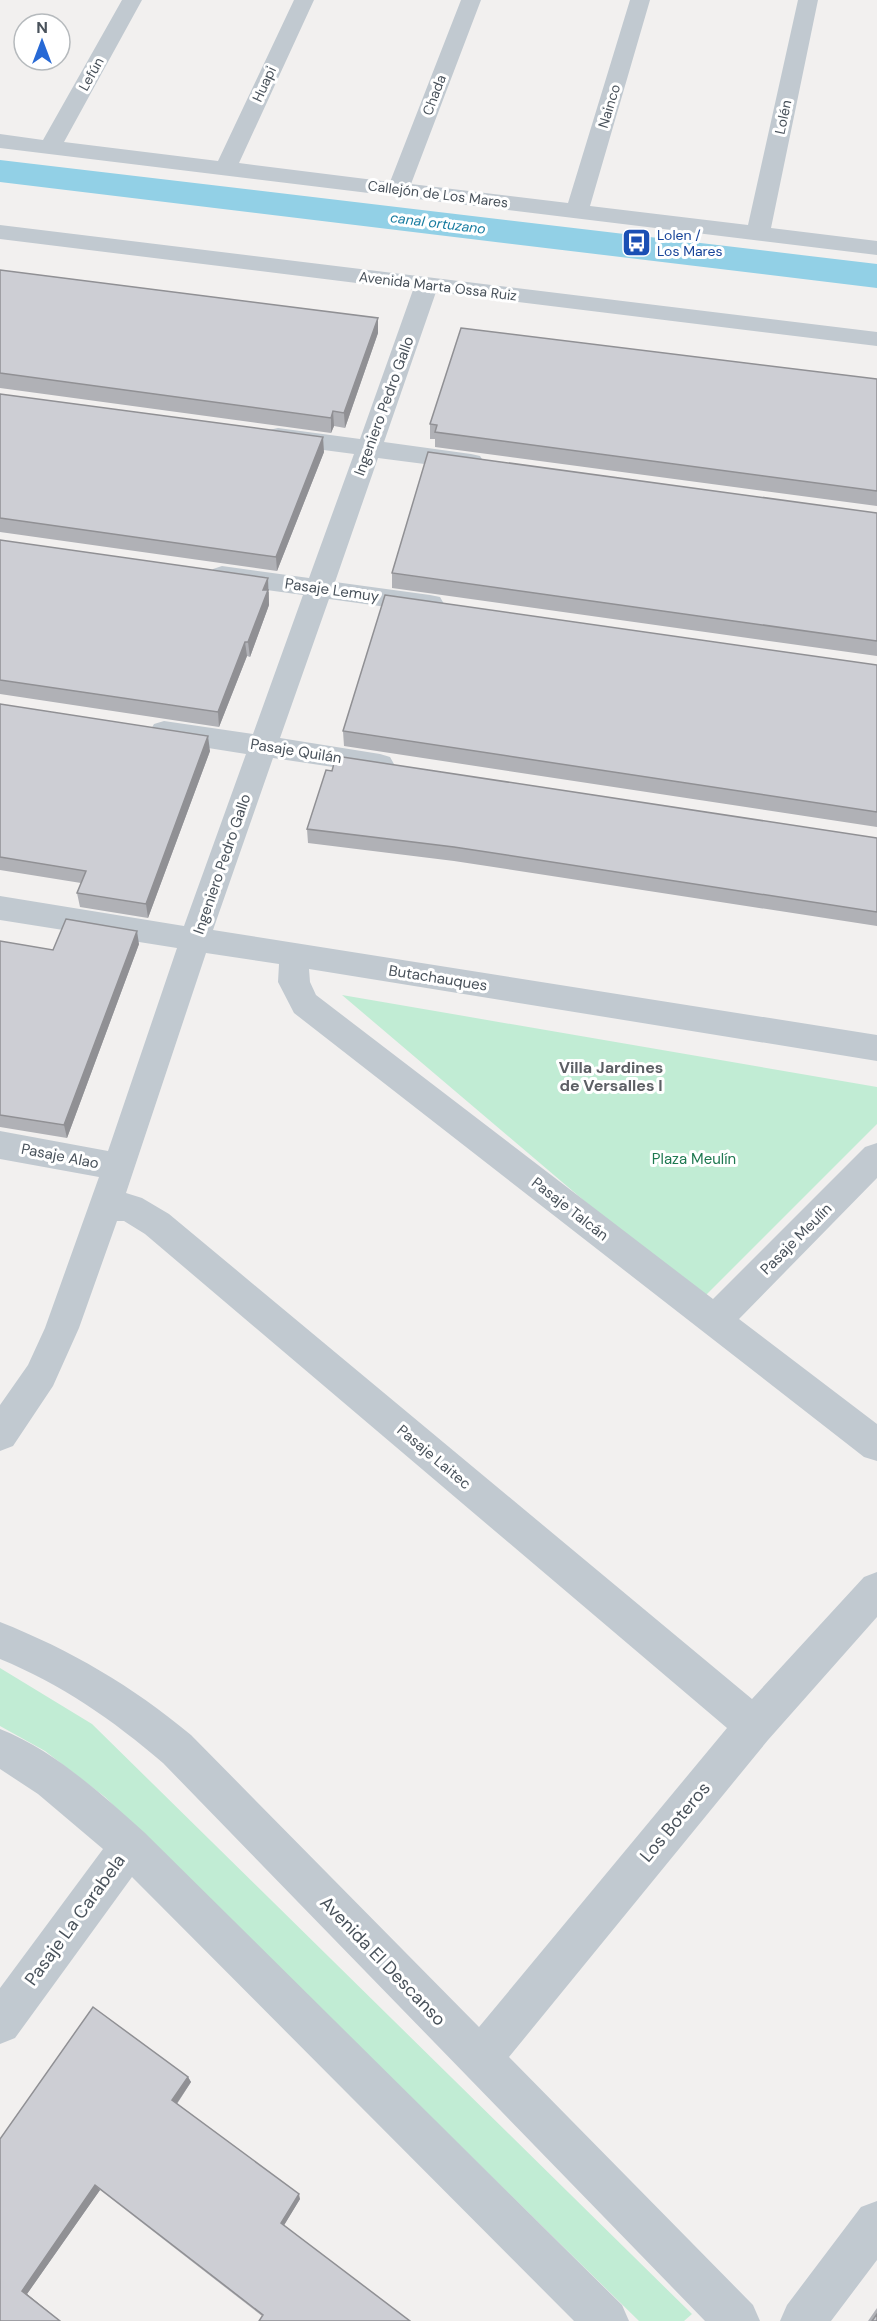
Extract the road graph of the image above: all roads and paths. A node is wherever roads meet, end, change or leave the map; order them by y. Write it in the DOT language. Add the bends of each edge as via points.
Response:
graph roads {
  1 [pos="132,0"];
  2 [pos="304,0"];
  3 [pos="471,0"];
  4 [pos="640,0"];
  5 [pos="808,0"];
  6 [pos="0,141"];
  7 [pos="50,147"];
  8 [pos="225,169"];
  9 [pos="398,190"];
  10 [pos="577,211"];
  11 [pos="0,232"];
  12 [pos="758,233"];
  13 [pos="877,248"];
  14 [pos="427,285"];
  15 [pos="877,339"];
  16 [pos="250,432"];
  17 [pos="369,448"];
  18 [pos="499,466"];
  19 [pos="201,572"];
  20 [pos="319,589"];
  21 [pos="450,607"];
  22 [pos="137,727"];
  23 [pos="263,746"];
  24 [pos="405,768"];
  25 [pos="0,908"];
  26 [pos="195,939"];
  27 [pos="294,955"];
  28 [pos="877,1048"];
  29 [pos="0,1145"];
  30 [pos="877,1157"];
  31 [pos="119,1167"];
  32 [pos="105,1205"];
  33 [pos="715,1320"];
  34 [pos="12,1400"];
  35 [pos="0,1435"];
  36 [pos="877,1445"];
  37 [pos="877,1590"];
  38 [pos="0,1640"];
  39 [pos="754,1726"];
  40 [pos="0,1748"];
  41 [pos="130,1846"];
  42 [pos="0,2023"];
  43 [pos="478,2060"];
  44 [pos="877,2223"];
  45 [pos="606,2321"];
  46 [pos="736,2321"];
  47 [pos="803,2321"];
  1 -- 7 [label="street, Lefún"];
  2 -- 8 [label="street, Huapi"];
  3 -- 9 [label="street, Chada"];
  4 -- 10 [label="street, Nainco"];
  5 -- 12 [label="street, Lolén"];
  6 -- 7 [label="street, Callejón de Los Mares"];
  7 -- 8 [label="street, Callejón de Los Mares"];
  8 -- 9 [label="street, Callejón de Los Mares"];
  9 -- 10 [label="street, Callejón de Los Mares"];
  10 -- 12 [label="street, Callejón de Los Mares"];
  11 -- 14 [label="street, Avenida Marta Ossa Ruiz"];
  12 -- 13 [label="street, Callejón de Los Mares"];
  14 -- 15 [label="street, Avenida Marta Ossa Ruiz"];
  14 -- 17 [label="street, Ingeniero Pedro Gallo"];
  16 -- 17 [label="street"];
  17 -- 18 [label="street"];
  17 -- 20 [label="street, Ingeniero Pedro Gallo"];
  19 -- 20 [label="street, Pasaje Lemuy"];
  20 -- 21 [label="street, Pasaje Lemuy"];
  20 -- 23 [label="street, Ingeniero Pedro Gallo"];
  22 -- 23 [label="street, Pasaje Quilán"];
  23 -- 24 [label="street, Pasaje Quilán"];
  23 -- 26 [label="street, Ingeniero Pedro Gallo"];
  25 -- 26 [label="street, Butachauques"];
  26 -- 27 [label="street, Butachauques"];
  26 -- 31 [label="street, Ingeniero Pedro Gallo"];
  27 -- 28 [label="street, Butachauques"];
  27 -- 33 [label="street, Pasaje Talcán" via="294,982 305,1004"];
  29 -- 31 [label="street, Pasaje Alao"];
  30 -- 33 [label="street, Pasaje Meulín"];
  31 -- 32 [label="street, Ingeniero Pedro Gallo"];
  32 -- 34 [label="street, Ingeniero Pedro Gallo" via="55,1345"];
  32 -- 39 [label="street, Pasaje Laitec" via="130,1208 157,1224"];
  33 -- 36 [label="street, Pasaje Talcán"];
  34 -- 35 [label="street, Ingeniero Pedro Gallo"];
  37 -- 39 [label="street, Los Boteros"];
  38 -- 43 [label="street, Avenida El Descanso" via="46,1658 133,1710 177,1749"];
  39 -- 43 [label="street, Los Boteros"];
  40 -- 41 [label="street" via="64,1789"];
  41 -- 42 [label="street, Pasaje La Carabela"];
  41 -- 45 [label="street"];
  43 -- 46 [label="street, Avenida El Descanso"];
  44 -- 47 [label="street"];
}
